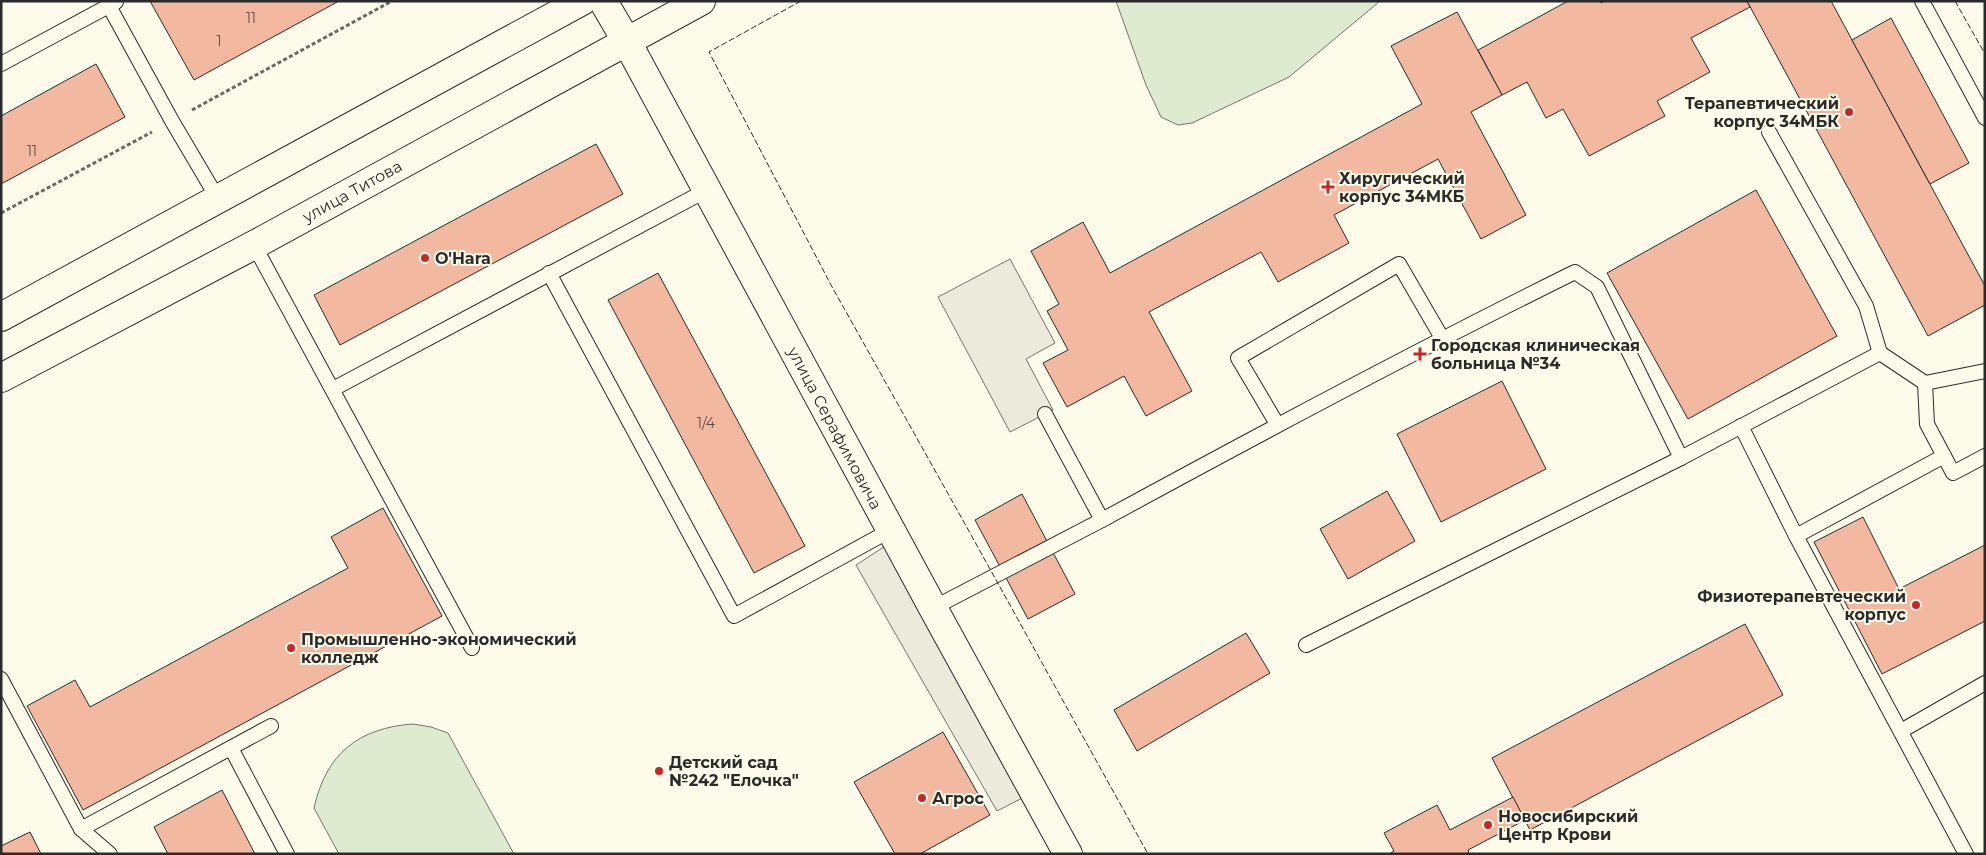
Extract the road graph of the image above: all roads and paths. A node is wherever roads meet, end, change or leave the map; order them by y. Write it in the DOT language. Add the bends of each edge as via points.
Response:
graph roads {
  1 [pos="392,1"];
  2 [pos="582,1"];
  3 [pos="604,1"];
  4 [pos="701,1"];
  5 [pos="1922,1"];
  6 [pos="113,4"];
  7 [pos="628,42"];
  8 [pos="1,64"];
  9 [pos="1985,118"];
  10 [pos="172,121"];
  11 [pos="1770,132"];
  12 [pos="707,190"];
  13 [pos="218,199"];
  14 [pos="1,213"];
  15 [pos="254,245"];
  16 [pos="549,273"];
  17 [pos="1,317"];
  18 [pos="1442,338"];
  19 [pos="1880,353"];
  20 [pos="1985,371"];
  21 [pos="1,378"];
  22 [pos="1925,383"];
  23 [pos="333,389"];
  24 [pos="1045,414"];
  25 [pos="1277,424"];
  26 [pos="1741,426"];
  27 [pos="1944,456"];
  28 [pos="1985,456"];
  29 [pos="1681,458"];
  30 [pos="1102,520"];
  31 [pos="891,530"];
  32 [pos="1796,536"];
  33 [pos="933,608"];
  34 [pos="1306,645"];
  35 [pos="472,648"];
  36 [pos="1,679"];
  37 [pos="1985,683"];
  38 [pos="271,726"];
  39 [pos="1901,731"];
  40 [pos="231,748"];
  41 [pos="81,829"];
  42 [pos="110,854"];
  43 [pos="287,854"];
  44 [pos="1068,854"];
  45 [pos="1966,854"];
  1 -- 10 [label="path"];
  2 -- 13 [label="main road"];
  3 -- 7 [label="main road, улица Серафимовича"];
  4 -- 7 [label="main road, улица Титова"];
  5 -- 9 [label="lane"];
  6 -- 8 [label="lane"];
  6 -- 10 [label="lane"];
  7 -- 12 [label="main road, улица Серафимовича"];
  7 -- 15 [label="main road, улица Титова"];
  10 -- 13 [label="lane"];
  10 -- 14 [label="path"];
  11 -- 19 [label="lane" via="1866,306"];
  12 -- 16 [label="lane"];
  12 -- 31 [label="main road, улица Серафимовича"];
  13 -- 17 [label="main road"];
  15 -- 21 [label="main road, улица Титова"];
  15 -- 23 [label="lane"];
  16 -- 23 [label="lane"];
  16 -- 31 [label="lane" via="734,616"];
  18 -- 25 [label="lane"];
  18 -- 25 [label="lane" via="1399,264 1238,358"];
  18 -- 29 [label="lane" via="1575,272 1597,287"];
  19 -- 22 [label="lane"];
  19 -- 26 [label="lane"];
  20 -- 22 [label="lane"];
  22 -- 27 [label="lane" via="1927,424"];
  23 -- 35 [label="lane"];
  24 -- 30 [label="lane"];
  25 -- 30 [label="lane"];
  26 -- 29 [label="lane"];
  26 -- 32 [label="lane"];
  27 -- 28 [label="lane" via="1953,473"];
  27 -- 32 [label="lane"];
  29 -- 34 [label="lane"];
  30 -- 33 [label="lane"];
  31 -- 33 [label="main road, улица Серафимовича"];
  32 -- 39 [label="lane"];
  33 -- 44 [label="main road, улица Серафимовича"];
  36 -- 41 [label="lane"];
  37 -- 39 [label="lane"];
  38 -- 40 [label="lane"];
  39 -- 45 [label="lane"];
  40 -- 41 [label="lane"];
  40 -- 43 [label="lane"];
  41 -- 42 [label="lane"];
}
